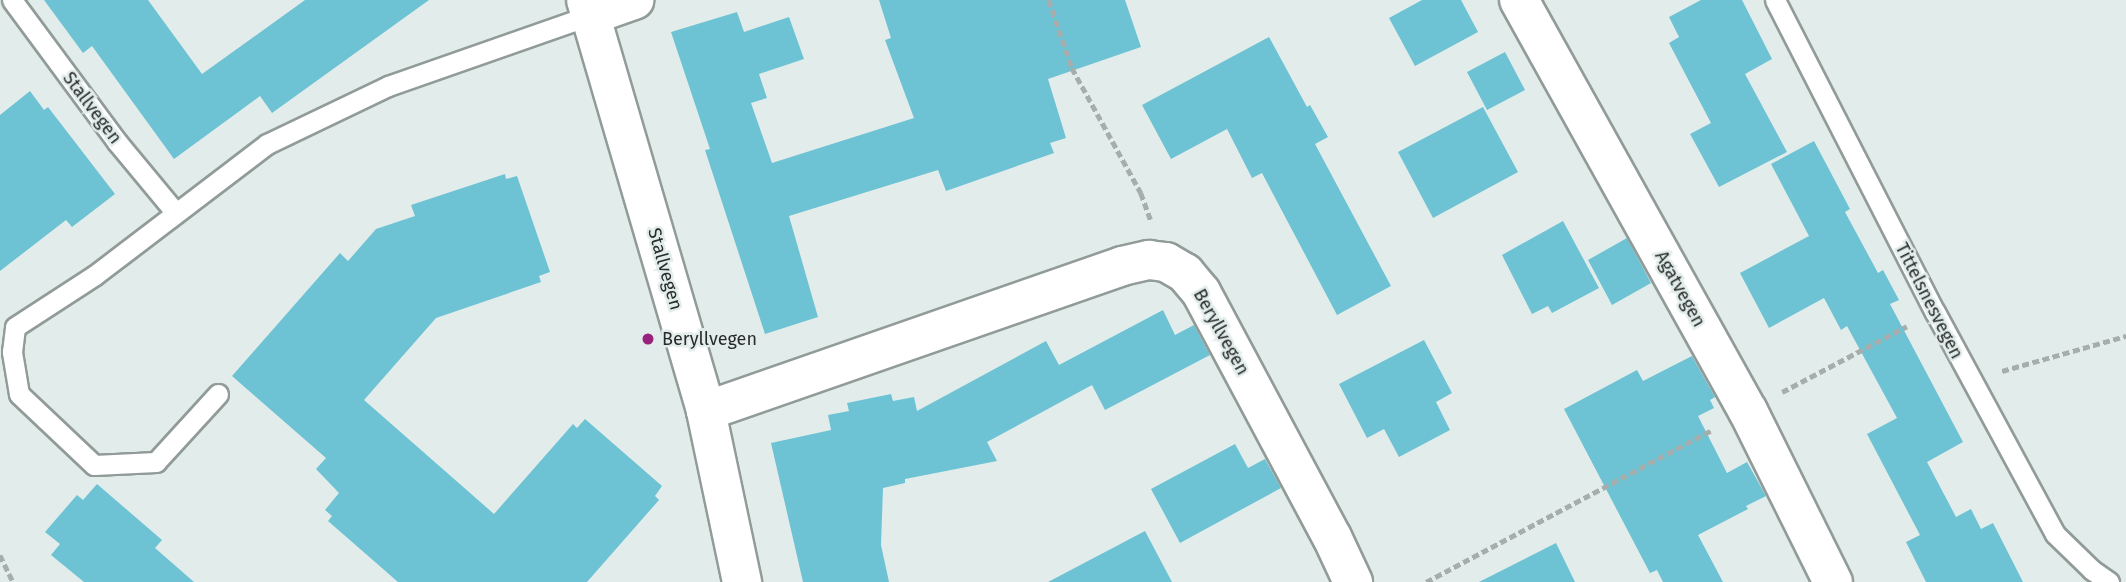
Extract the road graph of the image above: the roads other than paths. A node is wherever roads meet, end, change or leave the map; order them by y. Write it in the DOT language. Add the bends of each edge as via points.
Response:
graph roads {
  1 [pos="12,0"];
  2 [pos="634,0"];
  3 [pos="1519,0"];
  4 [pos="1776,0"];
  5 [pos="589,7"];
  6 [pos="176,213"];
  7 [pos="218,394"];
  8 [pos="706,411"];
  9 [pos="742,582"];
  10 [pos="1353,582"];
  11 [pos="1833,582"];
  12 [pos="2109,582"];
  1 -- 6 [label="lane, Stallvegen"];
  2 -- 5 [label="street"];
  3 -- 11 [label="street, Agatvegen" via="1748,411"];
  4 -- 12 [label="lane, Tittelsnesvegen" via="1935,312 2055,534"];
  5 -- 6 [label="lane" via="376,92 267,144"];
  5 -- 8 [label="street, Stallvegen"];
  6 -- 7 [label="lane" via="95,275 15,327 12,352 19,394 94,466 156,462"];
  8 -- 9 [label="street, Stallvegen"];
  8 -- 10 [label="street, Beryllvegen" via="1122,266 1166,262 1185,273 1201,292"];
}
